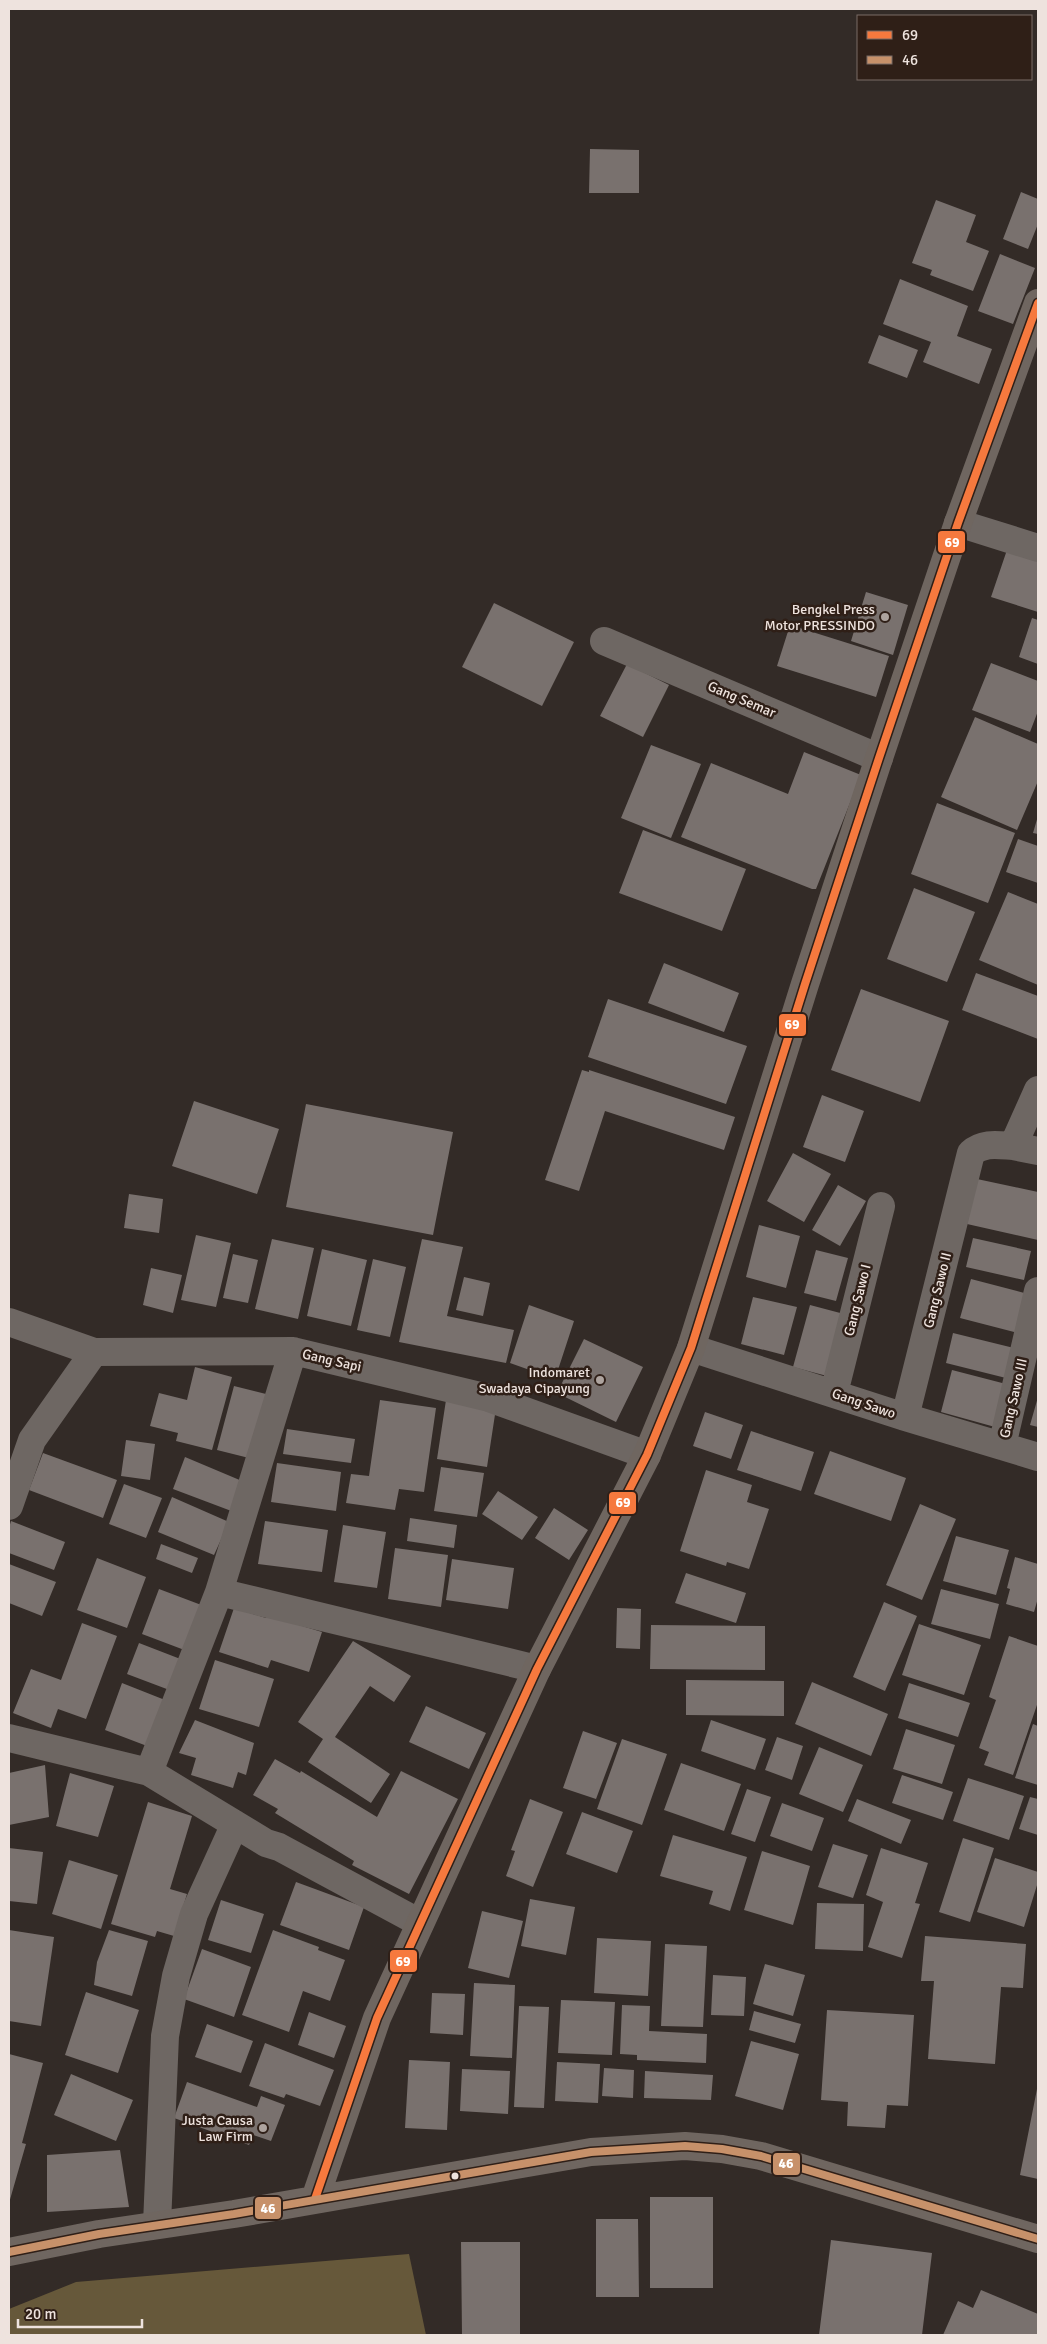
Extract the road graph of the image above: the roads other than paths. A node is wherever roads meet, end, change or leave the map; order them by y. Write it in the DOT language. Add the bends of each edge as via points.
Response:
graph roads {
  1 [pos="1038,303"];
  2 [pos="958,522"];
  3 [pos="1038,548"];
  4 [pos="604,641"];
  5 [pos="879,758"];
  6 [pos="1038,1090"];
  7 [pos="1026,1149"];
  8 [pos="880,1206"];
  9 [pos="1038,1291"];
  10 [pos="9,1322"];
  11 [pos="691,1348"];
  12 [pos="293,1351"];
  13 [pos="94,1352"];
  14 [pos="834,1393"];
  15 [pos="905,1417"];
  16 [pos="1002,1446"];
  17 [pos="647,1455"];
  18 [pos="1038,1458"];
  19 [pos="9,1506"];
  20 [pos="219,1592"];
  21 [pos="537,1668"];
  22 [pos="9,1738"];
  23 [pos="149,1772"];
  24 [pos="235,1824"];
  25 [pos="420,1923"];
  26 [pos="315,2199"];
  27 [pos="156,2224"];
  28 [pos="1038,2239"];
  29 [pos="9,2252"];
  1 -- 2 [label="main road"];
  2 -- 3 [label="street"];
  2 -- 5 [label="main road"];
  4 -- 5 [label="street, Gang Semar"];
  5 -- 11 [label="main road"];
  6 -- 7 [label="street"];
  7 -- 15 [label="street, Gang Sawo II" via="988,1145 971,1153"];
  8 -- 14 [label="street, Gang Sawo I"];
  9 -- 16 [label="street, Gang Sawo III"];
  10 -- 13 [label="street, Gang Sapi"];
  11 -- 14 [label="street, Gang Sawo"];
  11 -- 17 [label="main road"];
  12 -- 13 [label="street, Gang Sapi"];
  12 -- 17 [label="street, Gang Sapi" via="489,1398"];
  12 -- 20 [label="street"];
  13 -- 19 [label="street" via="32,1440"];
  14 -- 15 [label="street, Gang Sawo"];
  15 -- 16 [label="street, Gang Sawo"];
  16 -- 18 [label="street, Gang Sawo"];
  17 -- 21 [label="main road"];
  20 -- 21 [label="street"];
  20 -- 23 [label="street"];
  21 -- 25 [label="main road"];
  22 -- 23 [label="street"];
  23 -- 24 [label="street"];
  24 -- 25 [label="street"];
  24 -- 27 [label="street" via="194,1914 175,1984 165,2036"];
  25 -- 26 [label="main road" via="377,2018"];
  26 -- 27 [label="main road"];
  26 -- 28 [label="main road" via="591,2152 685,2146 760,2156"];
  27 -- 29 [label="main road"];
}
